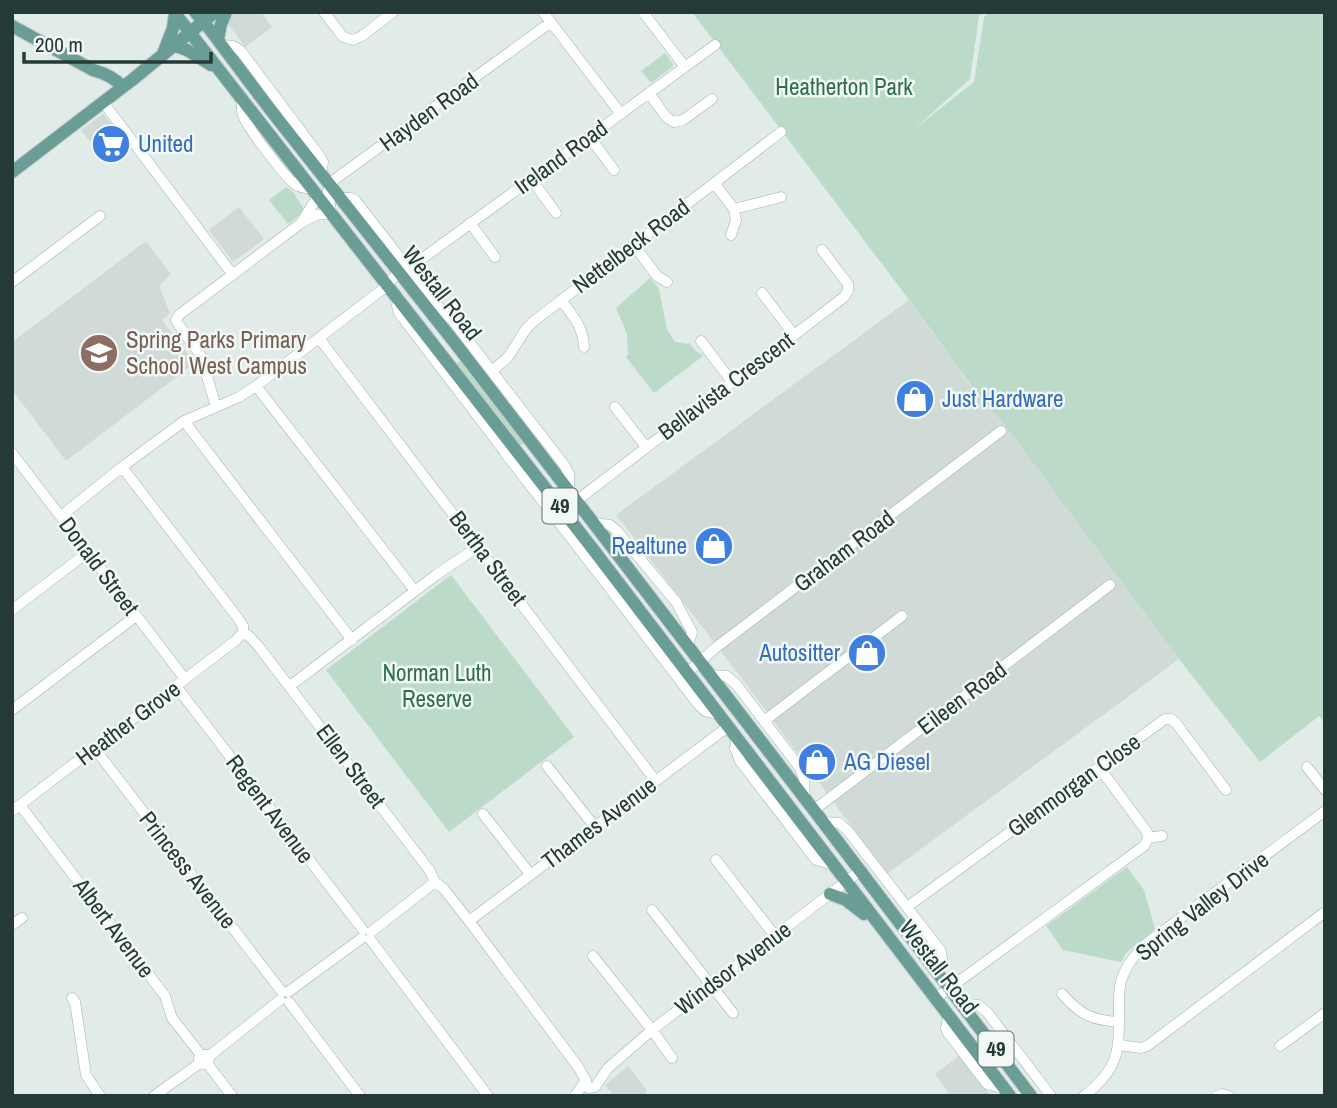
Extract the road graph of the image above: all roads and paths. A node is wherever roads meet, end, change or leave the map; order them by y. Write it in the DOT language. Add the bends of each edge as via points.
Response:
graph roads {
  1 [pos="215,12"];
  2 [pos="226,12"];
  3 [pos="324,12"];
  4 [pos="393,12"];
  5 [pos="543,12"];
  6 [pos="643,12"];
  7 [pos="174,13"];
  8 [pos="199,17"];
  9 [pos="551,22"];
  10 [pos="12,26"];
  11 [pos="190,32"];
  12 [pos="220,42"];
  13 [pos="715,45"];
  14 [pos="173,46"];
  15 [pos="162,54"];
  16 [pos="685,67"];
  17 [pos="220,71"];
  18 [pos="120,89"];
  19 [pos="649,93"];
  20 [pos="712,99"];
  21 [pos="103,102"];
  22 [pos="621,114"];
  23 [pos="781,132"];
  24 [pos="589,136"];
  25 [pos="614,170"];
  26 [pos="12,172"];
  27 [pos="531,179"];
  28 [pos="714,183"];
  29 [pos="330,186"];
  30 [pos="315,192"];
  31 [pos="781,197"];
  32 [pos="734,209"];
  33 [pos="556,212"];
  34 [pos="331,213"];
  35 [pos="100,216"];
  36 [pos="300,223"];
  37 [pos="470,223"];
  38 [pos="731,235"];
  39 [pos="633,244"];
  40 [pos="822,250"];
  41 [pos="495,257"];
  42 [pos="403,270"];
  43 [pos="233,275"];
  44 [pos="12,282"];
  45 [pos="667,282"];
  46 [pos="388,285"];
  47 [pos="762,293"];
  48 [pos="399,298"];
  49 [pos="561,300"];
  50 [pos="794,335"];
  51 [pos="319,338"];
  52 [pos="701,341"];
  53 [pos="584,347"];
  54 [pos="492,371"];
  55 [pos="732,382"];
  56 [pos="256,386"];
  57 [pos="509,393"];
  58 [pos="216,407"];
  59 [pos="615,407"];
  60 [pos="510,415"];
  61 [pos="184,421"];
  62 [pos="1002,431"];
  63 [pos="646,447"];
  64 [pos="505,452"];
  65 [pos="14,457"];
  66 [pos="523,459"];
  67 [pos="122,467"];
  68 [pos="573,495"];
  69 [pos="563,511"];
  70 [pos="61,516"];
  71 [pos="594,523"];
  72 [pos="605,538"];
  73 [pos="479,546"];
  74 [pos="592,548"];
  75 [pos="88,552"];
  76 [pos="604,572"];
  77 [pos="1110,585"];
  78 [pos="415,591"];
  79 [pos="12,610"];
  80 [pos="136,616"];
  81 [pos="902,617"];
  82 [pos="243,633"];
  83 [pos="352,640"];
  84 [pos="688,645"];
  85 [pos="700,661"];
  86 [pos="688,672"];
  87 [pos="715,675"];
  88 [pos="181,683"];
  89 [pos="290,686"];
  90 [pos="12,710"];
  91 [pos="720,715"];
  92 [pos="764,721"];
  93 [pos="729,726"];
  94 [pos="94,749"];
  95 [pos="547,766"];
  96 [pos="1307,766"];
  97 [pos="1098,767"];
  98 [pos="656,780"];
  99 [pos="1226,790"];
  100 [pos="1325,790"];
  101 [pos="804,798"];
  102 [pos="16,808"];
  103 [pos="814,810"];
  104 [pos="1325,811"];
  105 [pos="483,814"];
  106 [pos="823,822"];
  107 [pos="594,827"];
  108 [pos="1162,836"];
  109 [pos="1148,838"];
  110 [pos="716,860"];
  111 [pos="860,871"];
  112 [pos="530,874"];
  113 [pos="883,876"];
  114 [pos="846,881"];
  115 [pos="435,882"];
  116 [pos="830,894"];
  117 [pos="884,902"];
  118 [pos="907,907"];
  119 [pos="652,910"];
  120 [pos="1325,912"];
  121 [pos="22,918"];
  122 [pos="469,921"];
  123 [pos="12,925"];
  124 [pos="883,930"];
  125 [pos="366,935"];
  126 [pos="775,936"];
  127 [pos="593,956"];
  128 [pos="937,974"];
  129 [pos="711,985"];
  130 [pos="949,988"];
  131 [pos="1062,994"];
  132 [pos="285,996"];
  133 [pos="72,998"];
  134 [pos="936,998"];
  135 [pos="961,1003"];
  136 [pos="733,1013"];
  137 [pos="1325,1013"];
  138 [pos="948,1021"];
  139 [pos="1119,1022"];
  140 [pos="652,1030"];
  141 [pos="1119,1045"];
  142 [pos="1280,1046"];
  143 [pos="672,1058"];
  144 [pos="204,1059"];
  145 [pos="593,1085"];
  146 [pos="1008,1093"];
  147 [pos="100,1096"];
  148 [pos="154,1096"];
  149 [pos="232,1096"];
  150 [pos="360,1096"];
  151 [pos="488,1096"];
  152 [pos="576,1096"];
  153 [pos="1031,1096"];
  154 [pos="1051,1096"];
  155 [pos="1084,1096"];
  156 [pos="1217,1096"];
  157 [pos="1229,1096"];
  1 -- 8 [label="main road"];
  2 -- 12 [label="main road" via="220,24"];
  3 -- 4 [label="street" via="343,37 353,40"];
  5 -- 9 [label="street"];
  6 -- 16 [label="street"];
  7 -- 11 [label="main road, 49"];
  7 -- 15 [label="main road"];
  8 -- 11 [label="main road"];
  8 -- 12 [label="main road, Westall Road / 49"];
  9 -- 22 [label="street"];
  9 -- 29 [label="street, Hayden Road"];
  10 -- 18 [label="main road"];
  11 -- 14 [label="main road"];
  11 -- 17 [label="main road, Westall Road / 49"];
  12 -- 29 [label="main road, Westall Road / 49"];
  13 -- 16 [label="street, Ireland Road"];
  14 -- 15 [label="main road"];
  14 -- 17 [label="main road"];
  15 -- 18 [label="main road"];
  16 -- 19 [label="street, Ireland Road"];
  17 -- 30 [label="main road, Westall Road / 49"];
  18 -- 21 [label="main road"];
  19 -- 20 [label="street" via="672,122 683,120"];
  19 -- 22 [label="street, Ireland Road"];
  21 -- 26 [label="main road"];
  21 -- 43 [label="street"];
  22 -- 24 [label="street, Ireland Road"];
  23 -- 28 [label="street, Nettelbeck Road"];
  24 -- 25 [label="street"];
  24 -- 27 [label="street, Ireland Road"];
  27 -- 33 [label="street"];
  27 -- 37 [label="street, Ireland Road"];
  28 -- 32 [label="street"];
  28 -- 39 [label="street, Nettelbeck Road"];
  29 -- 34 [label="street"];
  29 -- 42 [label="main road, Westall Road / 49"];
  30 -- 34 [label="main road, Westall Road / 49"];
  30 -- 36 [label="street" via="311,209"];
  31 -- 32 [label="street"];
  32 -- 38 [label="street"];
  34 -- 36 [label="street"];
  34 -- 46 [label="main road, Westall Road / 49"];
  35 -- 44 [label="street"];
  36 -- 43 [label="street"];
  37 -- 41 [label="street"];
  37 -- 42 [label="street, Ireland Road"];
  39 -- 45 [label="street"];
  39 -- 49 [label="street, Nettelbeck Road"];
  40 -- 50 [label="street, Bellavista Crescent" via="847,282 848,291"];
  42 -- 46 [label="street, Ireland Road"];
  42 -- 54 [label="street, Westall Road" via="453,321"];
  42 -- 60 [label="main road, Westall Road / 49"];
  43 -- 58 [label="street" via="176,320 201,356"];
  46 -- 48 [label="main road, Westall Road / 49"];
  46 -- 51 [label="street, Ireland Road"];
  47 -- 50 [label="street"];
  48 -- 64 [label="street, Westall Road" via="399,313"];
  48 -- 66 [label="main road, Westall Road / 49"];
  49 -- 53 [label="street" via="581,328"];
  49 -- 54 [label="street, Nettelbeck Road" via="530,325"];
  50 -- 55 [label="street, Bellavista Crescent"];
  51 -- 56 [label="street, Ireland Road"];
  51 -- 73 [label="street, Bertha Street"];
  52 -- 55 [label="street"];
  54 -- 57 [label="street, Westall Road"];
  55 -- 63 [label="street, Bellavista Crescent"];
  56 -- 58 [label="street, Ireland Road"];
  56 -- 78 [label="street"];
  57 -- 60 [label="street"];
  57 -- 68 [label="street, Westall Road" via="567,469"];
  58 -- 61 [label="street, Ireland Road"];
  59 -- 63 [label="street"];
  60 -- 68 [label="main road, Westall Road / 49"];
  61 -- 67 [label="street, Ireland Road"];
  61 -- 83 [label="street"];
  62 -- 85 [label="street, Graham Road"];
  63 -- 68 [label="street, Bellavista Crescent"];
  64 -- 66 [label="street"];
  64 -- 76 [label="street, Westall Road"];
  65 -- 70 [label="street, Donald Street"];
  66 -- 69 [label="main road, Westall Road / 49"];
  67 -- 70 [label="street, Ireland Road"];
  67 -- 82 [label="street, Ellen Street" via="237,617"];
  68 -- 69 [label="street, Bellavista Crescent"];
  68 -- 71 [label="main road, Westall Road / 49"];
  69 -- 74 [label="main road, Westall Road / 49"];
  70 -- 75 [label="street, Donald Street"];
  71 -- 72 [label="main road, Westall Road / 49"];
  71 -- 84 [label="street, Westall Road" via="614,528 676,603 692,632"];
  72 -- 74 [label="main road"];
  72 -- 84 [label="main road, Westall Road / 49"];
  73 -- 78 [label="street"];
  73 -- 98 [label="street, Bertha Street"];
  74 -- 76 [label="main road, Westall Road / 49"];
  75 -- 79 [label="street"];
  75 -- 80 [label="street, Donald Street"];
  76 -- 86 [label="main road, Westall Road / 49"];
  76 -- 91 [label="street, Westall Road" via="697,703"];
  77 -- 103 [label="street, Eileen Road"];
  78 -- 83 [label="street"];
  80 -- 88 [label="street, Donald Street"];
  80 -- 90 [label="street"];
  81 -- 92 [label="street"];
  82 -- 88 [label="street, Heather Grove"];
  82 -- 89 [label="street, Ellen Street"];
  83 -- 89 [label="street"];
  84 -- 85 [label="main road, Westall Road / 49"];
  85 -- 86 [label="street, Graham Road"];
  85 -- 87 [label="main road, Westall Road / 49"];
  86 -- 91 [label="main road, Westall Road / 49"];
  87 -- 92 [label="street, Westall Road" via="736,684"];
  87 -- 101 [label="main road, Westall Road / 49"];
  88 -- 94 [label="street, Heather Grove"];
  88 -- 125 [label="street, Regent Avenue"];
  89 -- 115 [label="street, Ellen Street"];
  91 -- 93 [label="main road, Westall Road / 49"];
  92 -- 101 [label="street, Westall Road" via="800,768"];
  93 -- 98 [label="street, Thames Avenue"];
  93 -- 114 [label="main road, Westall Road / 49" via="736,743"];
  94 -- 102 [label="street, Heather Grove"];
  94 -- 132 [label="street, Princess Avenue"];
  95 -- 107 [label="street"];
  96 -- 100 [label="street"];
  97 -- 99 [label="street, Glenmorgan Close" via="1158,723 1171,719"];
  97 -- 109 [label="street"];
  97 -- 118 [label="street, Glenmorgan Close"];
  98 -- 107 [label="street, Thames Avenue"];
  101 -- 103 [label="main road, Westall Road / 49"];
  102 -- 144 [label="street, Albert Avenue" via="165,996 172,1018"];
  103 -- 106 [label="main road, Westall Road / 49"];
  104 -- 139 [label="street, Spring Valley Drive" via="1133,957 1119,990"];
  105 -- 112 [label="street"];
  106 -- 111 [label="main road, Westall Road / 49"];
  106 -- 113 [label="street, Westall Road" via="839,823 848,831"];
  107 -- 112 [label="street, Thames Avenue"];
  108 -- 109 [label="street"];
  109 -- 130 [label="street" via="1144,846"];
  110 -- 126 [label="street"];
  111 -- 114 [label="street, Windsor Avenue"];
  111 -- 117 [label="main road, Westall Road / 49"];
  112 -- 122 [label="street, Thames Avenue"];
  113 -- 117 [label="street, Westall Road"];
  113 -- 118 [label="street, Westall Road"];
  114 -- 116 [label="street, Windsor Avenue"];
  114 -- 124 [label="main road, Westall Road / 49"];
  115 -- 122 [label="street, Ellen Street"];
  115 -- 125 [label="street"];
  116 -- 124 [label="main road" via="852,903"];
  116 -- 126 [label="street, Windsor Avenue"];
  117 -- 128 [label="main road, Westall Road / 49"];
  118 -- 128 [label="street, Westall Road" via="941,951"];
  119 -- 129 [label="street"];
  120 -- 141 [label="street" via="1147,1046"];
  121 -- 123 [label="street"];
  122 -- 145 [label="street, Ellen Street"];
  124 -- 134 [label="main road, Westall Road / 49"];
  125 -- 132 [label="street"];
  125 -- 151 [label="street, Regent Avenue"];
  126 -- 129 [label="street, Windsor Avenue"];
  127 -- 140 [label="street"];
  128 -- 130 [label="main road, Westall Road / 49"];
  129 -- 136 [label="street"];
  129 -- 140 [label="street, Windsor Avenue"];
  130 -- 134 [label="street"];
  130 -- 135 [label="main road, Westall Road / 49"];
  131 -- 139 [label="street" via="1091,1018"];
  132 -- 144 [label="street"];
  132 -- 150 [label="street, Princess Avenue"];
  133 -- 147 [label="street" via="86,1075"];
  134 -- 138 [label="main road, Westall Road / 49"];
  135 -- 153 [label="main road, Westall Road / 49"];
  135 -- 154 [label="street, Westall Road" via="978,1005 987,1012"];
  137 -- 142 [label="street"];
  138 -- 146 [label="main road, Westall Road / 49"];
  138 -- 146 [label="street, Westall Road" via="948,1033 987,1084"];
  139 -- 141 [label="street, Spring Valley Drive"];
  140 -- 143 [label="street"];
  140 -- 145 [label="street, Windsor Avenue"];
  141 -- 155 [label="street, Spring Valley Drive" via="1107,1076"];
  144 -- 148 [label="street"];
  144 -- 149 [label="street, Albert Avenue"];
  145 -- 152 [label="street, Windsor Avenue"];
  156 -- 157 [label="street"];
}
